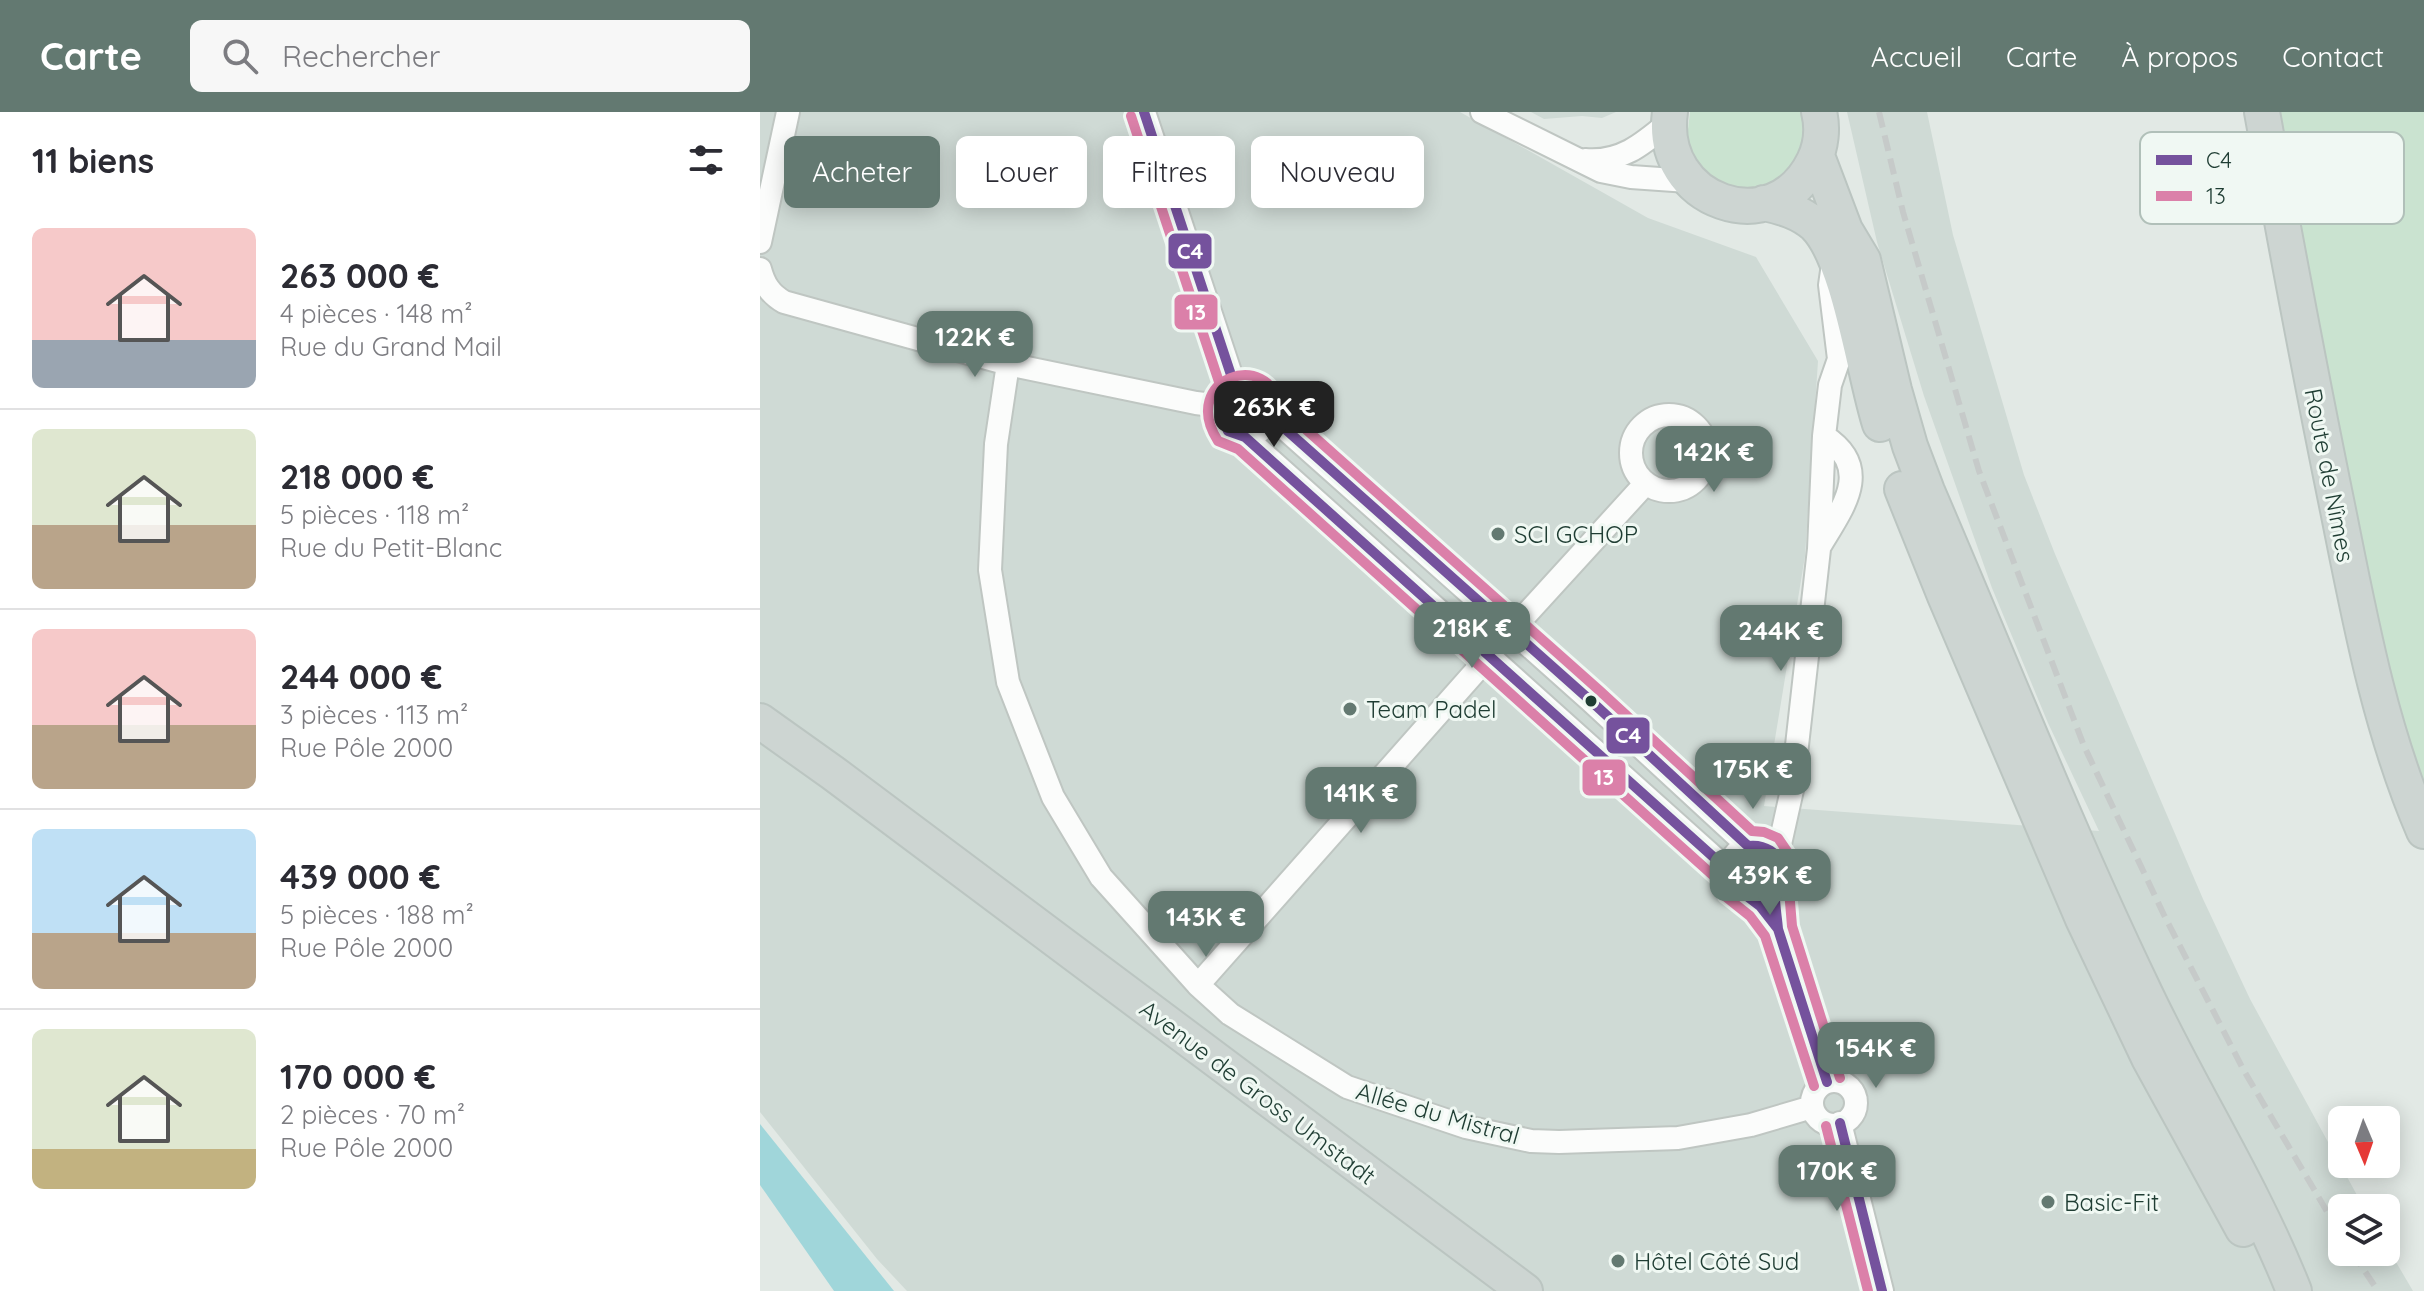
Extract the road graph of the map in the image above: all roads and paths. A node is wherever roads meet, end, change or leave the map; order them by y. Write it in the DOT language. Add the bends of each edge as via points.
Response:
graph roads {
  1 [pos="788,112"];
  2 [pos="1144,112"];
  3 [pos="1482,112"];
  4 [pos="1819,112"];
  5 [pos="2262,112"];
  6 [pos="1669,118"];
  7 [pos="2266,132"];
  8 [pos="1817,156"];
  9 [pos="1572,158"];
  10 [pos="1688,181"];
  11 [pos="1764,203"];
  12 [pos="2282,224"];
  13 [pos="760,242"];
  14 [pos="1835,254"];
  15 [pos="762,276"];
  16 [pos="1008,364"];
  17 [pos="1229,398"];
  18 [pos="1268,418"];
  19 [pos="1245,437"];
  20 [pos="1646,483"];
  21 [pos="1511,631"];
  22 [pos="1490,655"];
  23 [pos="760,721"];
  24 [pos="1787,808"];
  25 [pos="2424,831"];
  26 [pos="1751,845"];
  27 [pos="1780,862"];
  28 [pos="1729,871"];
  29 [pos="1775,888"];
  30 [pos="1749,896"];
  31 [pos="1778,929"];
  32 [pos="1198,985"];
  33 [pos="1827,1082"];
  34 [pos="1812,1107"];
  35 [pos="1840,1123"];
  36 [pos="1525,1291"];
  37 [pos="1882,1291"];
  38 [pos="2269,1291"];
  39 [pos="2294,1291"];
  1 -- 13 [label="street"];
  2 -- 17 [label="street"];
  3 -- 9 [label="street"];
  4 -- 8 [label="main road"];
  5 -- 7 [label="main road, Route de Nîmes"];
  6 -- 9 [label="street" via="1622,157"];
  6 -- 10 [label="main road" via="1671,151"];
  8 -- 11 [label="main road" via="1796,186"];
  8 -- 39 [label="main road" via="1863,260 1894,390 1927,491 2113,926 2193,1090 2246,1184"];
  9 -- 10 [label="street" via="1616,175"];
  10 -- 11 [label="main road" via="1722,203"];
  11 -- 14 [label="main road" via="1785,207 1814,224"];
  12 -- 25 [label="main road, Route de Nîmes" via="2368,661 2402,780"];
  14 -- 24 [label="street" via="1830,285 1839,359 1824,436 1819,549"];
  14 -- 38 [label="main road" via="1887,449 1945,596 2083,919 2149,1058 2242,1227"];
  15 -- 16 [label="street" via="784,302"];
  16 -- 17 [label="street" via="1196,403"];
  16 -- 32 [label="street, Allée du Mistral" via="996,444 990,570 1008,682 1053,797 1101,877"];
  17 -- 18 [label="street" via="1249,388 1258,392 1265,399"];
  17 -- 19 [label="street" via="1223,424"];
  18 -- 19 [label="street" via="1260,431"];
  18 -- 21 [label="street"];
  19 -- 22 [label="street"];
  20 -- 21 [label="street"];
  21 -- 22 [label="street" via="1496,628 1487,635"];
  21 -- 26 [label="street"];
  22 -- 28 [label="street"];
  22 -- 32 [label="street"];
  23 -- 36 [label="main road, Avenue de Gross Umstadt"];
  24 -- 26 [label="street"];
  24 -- 27 [label="street"];
  26 -- 27 [label="street" via="1767,848"];
  26 -- 28 [label="street" via="1734,855"];
  27 -- 29 [label="street"];
  28 -- 30 [label="street" via="1735,887"];
  29 -- 30 [label="street"];
  29 -- 31 [label="street"];
  30 -- 31 [label="street"];
  31 -- 33 [label="street"];
  32 -- 34 [label="street, Allée du Mistral" via="1230,1014 1347,1087 1466,1127 1531,1141 1678,1138"];
  33 -- 34 [label="street" via="1815,1092"];
  33 -- 35 [label="street" via="1842,1083 1853,1093 1852,1115"];
  34 -- 35 [label="street" via="1822,1121"];
  35 -- 37 [label="street"];
}
